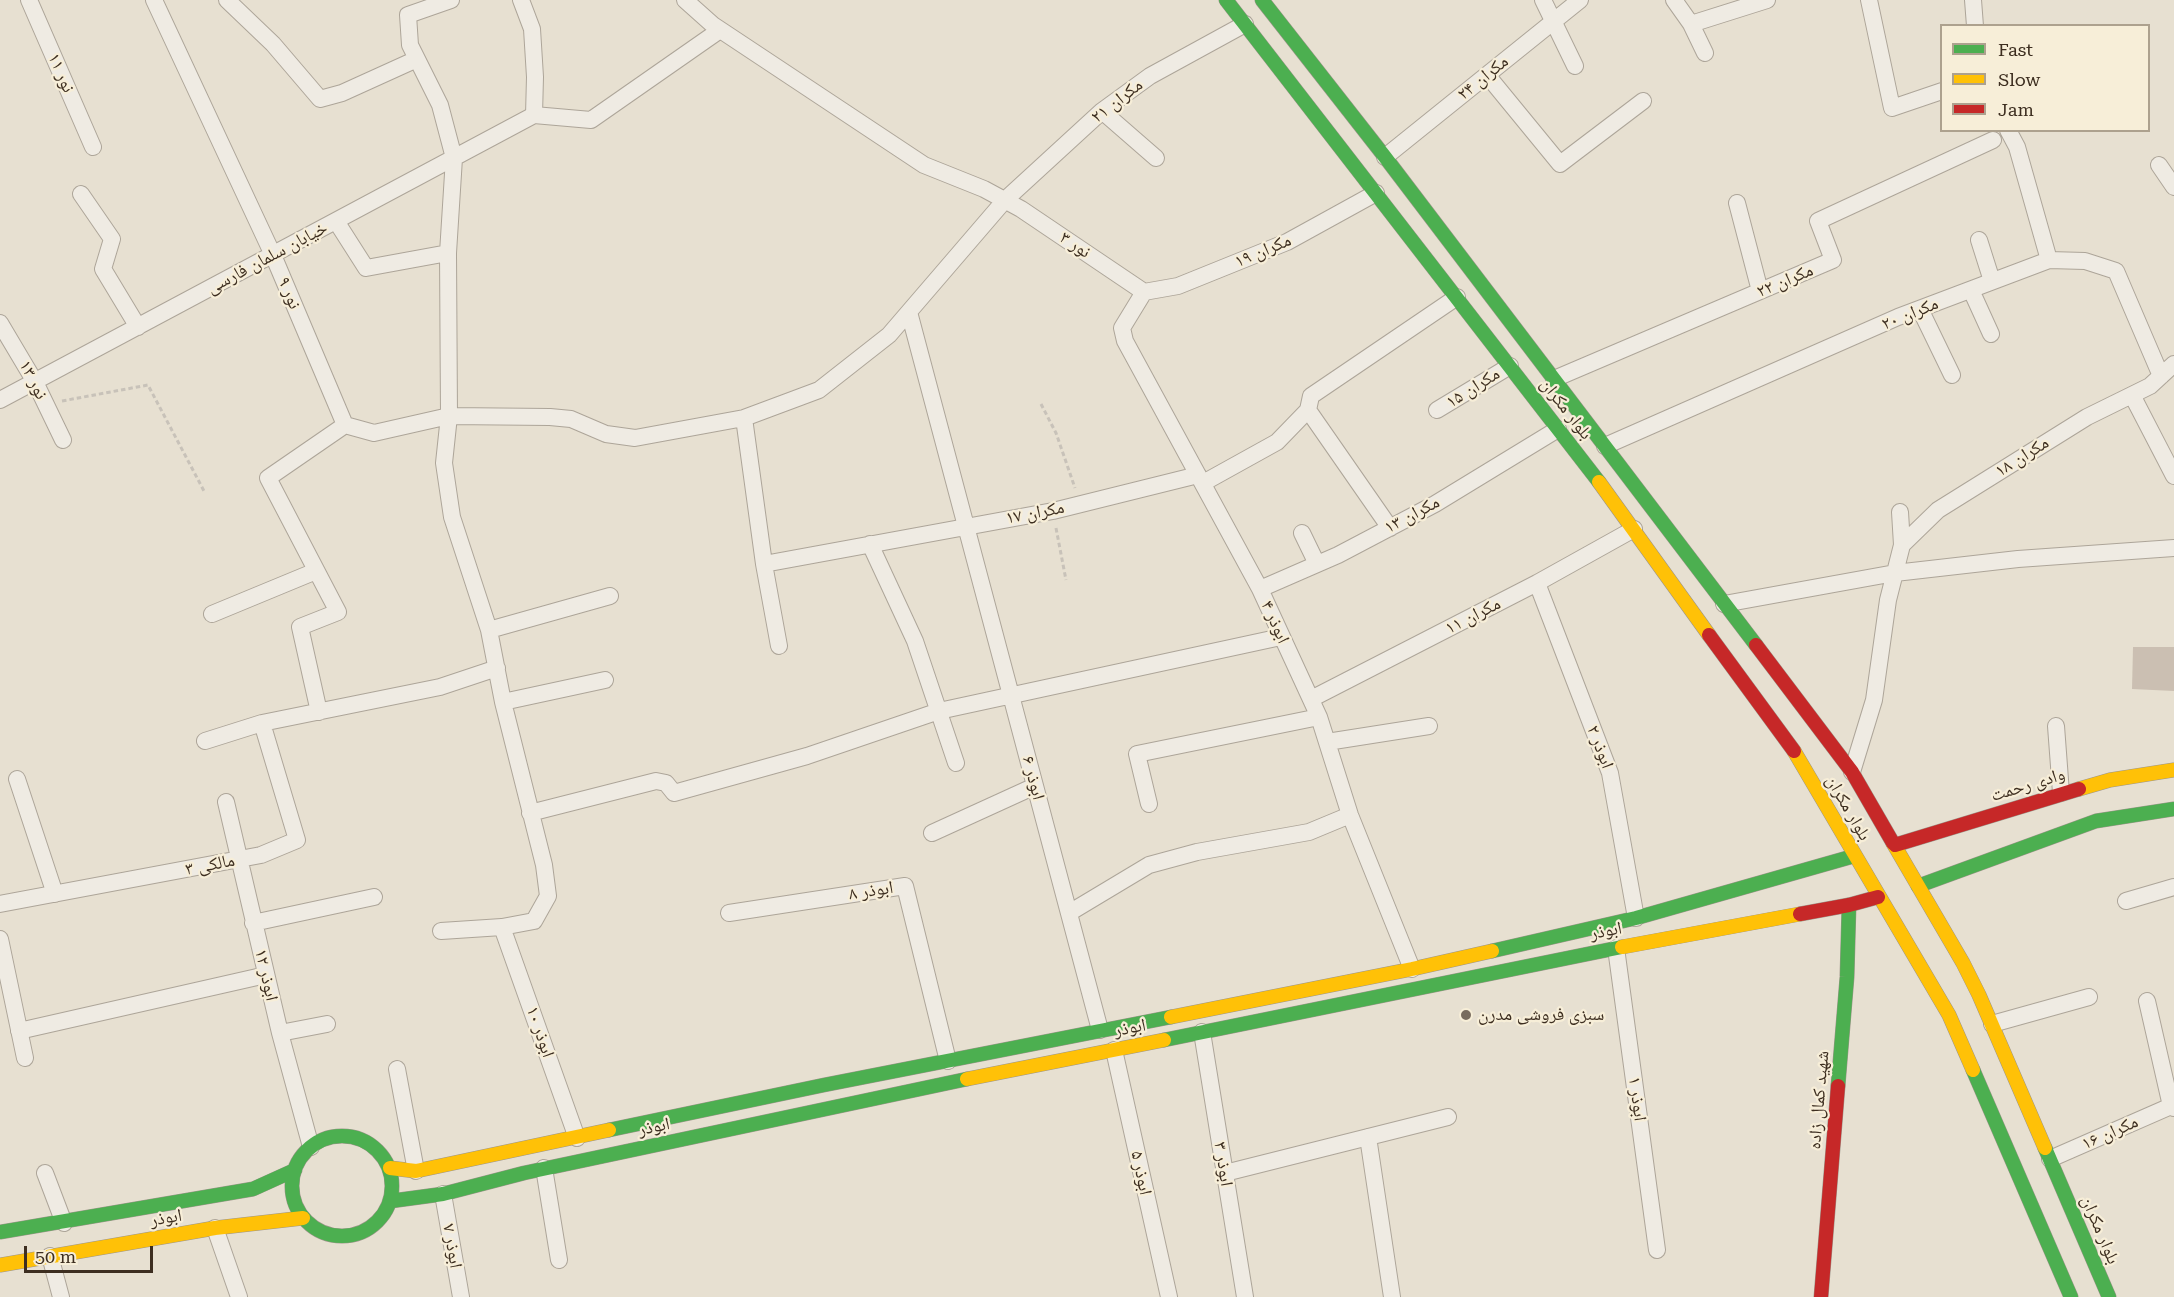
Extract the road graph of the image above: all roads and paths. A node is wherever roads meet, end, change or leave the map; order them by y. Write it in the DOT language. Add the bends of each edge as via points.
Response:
graph roads {
  1 [pos="29,0"];
  2 [pos="154,0"];
  3 [pos="227,0"];
  4 [pos="451,0"];
  5 [pos="521,0"];
  6 [pos="686,0"];
  7 [pos="1226,0"];
  8 [pos="1262,0"];
  9 [pos="1543,0"];
  10 [pos="1580,0"];
  11 [pos="1674,0"];
  12 [pos="1767,0"];
  13 [pos="1869,0"];
  14 [pos="1973,0"];
  15 [pos="1553,22"];
  16 [pos="1245,24"];
  17 [pos="1692,24"];
  18 [pos="1975,24"];
  19 [pos="720,30"];
  20 [pos="1705,53"];
  21 [pos="417,59"];
  22 [pos="1575,66"];
  23 [pos="1487,75"];
  24 [pos="1940,91"];
  25 [pos="1643,101"];
  26 [pos="1102,111"];
  27 [pos="534,115"];
  28 [pos="2009,132"];
  29 [pos="1993,140"];
  30 [pos="93,147"];
  31 [pos="1385,157"];
  32 [pos="454,158"];
  33 [pos="1156,158"];
  34 [pos="2159,165"];
  35 [pos="2174,187"];
  36 [pos="1376,193"];
  37 [pos="81,194"];
  38 [pos="1005,200"];
  39 [pos="1737,203"];
  40 [pos="336,221"];
  41 [pos="1979,240"];
  42 [pos="448,253"];
  43 [pos="273,255"];
  44 [pos="2049,260"];
  45 [pos="1992,282"];
  46 [pos="1971,290"];
  47 [pos="1760,291"];
  48 [pos="1144,292"];
  49 [pos="1456,297"];
  50 [pos="1920,309"];
  51 [pos="909,312"];
  52 [pos="0,322"];
  53 [pos="138,327"];
  54 [pos="1990,334"];
  55 [pos="2174,364"];
  56 [pos="1510,366"];
  57 [pos="1952,375"];
  58 [pos="2161,376"];
  59 [pos="1554,379"];
  60 [pos="35,382"];
  61 [pos="2132,395"];
  62 [pos="0,400"];
  63 [pos="45,404"];
  64 [pos="1041,404"];
  65 [pos="1308,410"];
  66 [pos="1437,410"];
  67 [pos="449,416"];
  68 [pos="744,418"];
  69 [pos="345,425"];
  70 [pos="1558,429"];
  71 [pos="63,440"];
  72 [pos="1605,446"];
  73 [pos="2174,476"];
  74 [pos="1201,479"];
  75 [pos="204,491"];
  76 [pos="1081,504"];
  77 [pos="1053,511"];
  78 [pos="1900,512"];
  79 [pos="966,526"];
  80 [pos="1390,528"];
  81 [pos="1634,529"];
  82 [pos="1302,533"];
  83 [pos="870,544"];
  84 [pos="1902,545"];
  85 [pos="2174,548"];
  86 [pos="764,564"];
  87 [pos="1317,564"];
  88 [pos="316,571"];
  89 [pos="1894,573"];
  90 [pos="1066,580"];
  91 [pos="1537,583"];
  92 [pos="1260,589"];
  93 [pos="610,596"];
  94 [pos="1724,604"];
  95 [pos="213,614"];
  96 [pos="489,630"];
  97 [pos="1281,637"];
  98 [pos="779,646"];
  99 [pos="497,668"];
  100 [pos="605,680"];
  101 [pos="1011,696"];
  102 [pos="1311,699"];
  103 [pos="503,702"];
  104 [pos="939,711"];
  105 [pos="319,712"];
  106 [pos="1319,717"];
  107 [pos="262,723"];
  108 [pos="1430,726"];
  109 [pos="2056,726"];
  110 [pos="205,741"];
  111 [pos="1327,742"];
  112 [pos="956,763"];
  113 [pos="2174,770"];
  114 [pos="1852,772"];
  115 [pos="17,779"];
  116 [pos="1035,786"];
  117 [pos="2061,794"];
  118 [pos="226,802"];
  119 [pos="1149,804"];
  120 [pos="2174,809"];
  121 [pos="530,813"];
  122 [pos="1350,815"];
  123 [pos="932,833"];
  124 [pos="1890,847"];
  125 [pos="1859,855"];
  126 [pos="238,860"];
  127 [pos="2174,887"];
  128 [pos="1908,889"];
  129 [pos="55,894"];
  130 [pos="374,897"];
  131 [pos="1878,897"];
  132 [pos="2126,901"];
  133 [pos="0,904"];
  134 [pos="1850,905"];
  135 [pos="729,913"];
  136 [pos="1069,913"];
  137 [pos="1636,918"];
  138 [pos="254,923"];
  139 [pos="502,927"];
  140 [pos="441,931"];
  141 [pos="0,939"];
  142 [pos="1540,940"];
  143 [pos="1616,948"];
  144 [pos="1544,962"];
  145 [pos="1412,969"];
  146 [pos="266,975"];
  147 [pos="2089,997"];
  148 [pos="2147,1001"];
  149 [pos="327,1024"];
  150 [pos="1992,1024"];
  151 [pos="19,1030"];
  152 [pos="1100,1030"];
  153 [pos="1202,1032"];
  154 [pos="280,1033"];
  155 [pos="1114,1050"];
  156 [pos="25,1058"];
  157 [pos="948,1061"];
  158 [pos="397,1069"];
  159 [pos="2173,1107"];
  160 [pos="1448,1117"];
  161 [pos="1368,1137"];
  162 [pos="577,1138"];
  163 [pos="311,1147"];
  164 [pos="2050,1160"];
  165 [pos="390,1168"];
  166 [pos="544,1168"];
  167 [pos="295,1170"];
  168 [pos="416,1171"];
  169 [pos="45,1173"];
  170 [pos="1225,1173"];
  171 [pos="443,1194"];
  172 [pos="391,1201"];
  173 [pos="303,1218"];
  174 [pos="64,1223"];
  175 [pos="215,1228"];
  176 [pos="0,1232"];
  177 [pos="1657,1250"];
  178 [pos="50,1256"];
  179 [pos="559,1260"];
  180 [pos="0,1264"];
  181 [pos="61,1297"];
  182 [pos="239,1297"];
  183 [pos="461,1297"];
  184 [pos="1169,1297"];
  185 [pos="1245,1297"];
  186 [pos="1392,1297"];
  187 [pos="1821,1297"];
  188 [pos="2071,1297"];
  189 [pos="2109,1297"];
  1 -- 30 [label="street, نور ۱۱"];
  2 -- 43 [label="street, نور ۹"];
  3 -- 21 [label="street" via="273,44 320,99"];
  4 -- 21 [label="street" via="408,15 410,45"];
  5 -- 27 [label="street" via="532,29"];
  6 -- 19 [label="street, نور ۳"];
  7 -- 16 [label="main road, بلوار مکران"];
  8 -- 31 [label="main road, بلوار مکران"];
  9 -- 15 [label="street"];
  10 -- 15 [label="street, مکران ۲۴"];
  11 -- 17 [label="street"];
  12 -- 17 [label="street"];
  13 -- 24 [label="street" via="1892,108"];
  14 -- 18 [label="street"];
  15 -- 22 [label="street"];
  15 -- 23 [label="street, مکران ۲۴"];
  16 -- 26 [label="street, مکران ۲۱" via="1150,76"];
  16 -- 36 [label="main road, بلوار مکران"];
  17 -- 20 [label="street"];
  19 -- 27 [label="street" via="591,120"];
  19 -- 38 [label="street, نور ۳" via="924,165"];
  21 -- 32 [label="street" via="440,105"];
  23 -- 25 [label="street" via="1560,164"];
  23 -- 31 [label="street, مکران ۲۴"];
  26 -- 33 [label="street"];
  26 -- 38 [label="street, مکران ۲۱"];
  27 -- 32 [label="street, خیابان سلمان فارسی"];
  28 -- 44 [label="street" via="2017,147"];
  29 -- 47 [label="street, مکران ۲۲" via="1818,221 1833,261"];
  31 -- 59 [label="main road, بلوار مکران"];
  32 -- 40 [label="street, خیابان سلمان فارسی"];
  32 -- 42 [label="street"];
  34 -- 35 [label="street"];
  36 -- 48 [label="street, مکران ۱۹" via="1287,242 1178,286"];
  36 -- 49 [label="main road, بلوار مکران"];
  37 -- 53 [label="street" via="112,239 104,269"];
  38 -- 48 [label="street, نور ۳"];
  38 -- 51 [label="street, مکران ۲۱"];
  39 -- 47 [label="street"];
  40 -- 42 [label="street" via="366,268"];
  40 -- 43 [label="street, خیابان سلمان فارسی"];
  41 -- 45 [label="street"];
  42 -- 67 [label="street"];
  43 -- 53 [label="street, خیابان سلمان فارسی"];
  43 -- 69 [label="street, نور ۹"];
  44 -- 45 [label="street, مکران ۲۰"];
  44 -- 58 [label="street, مکران ۲۰" via="2085,261 2116,271"];
  45 -- 46 [label="street, مکران ۲۰"];
  46 -- 50 [label="street, مکران ۲۰"];
  46 -- 54 [label="street"];
  47 -- 59 [label="street, مکران ۲۲"];
  48 -- 74 [label="street, ابوذر ۴" via="1122,328 1125,341"];
  49 -- 56 [label="main road, بلوار مکران"];
  49 -- 65 [label="street, مکران ۱۷" via="1311,396"];
  50 -- 57 [label="street"];
  50 -- 72 [label="street, مکران ۲۰"];
  51 -- 68 [label="street, مکران ۲۱" via="889,335 819,390"];
  51 -- 79 [label="street, ابوذر ۶"];
  52 -- 60 [label="street, نور ۱۳"];
  53 -- 60 [label="street, خیابان سلمان فارسی"];
  55 -- 58 [label="street, مکران ۱۸"];
  56 -- 66 [label="street, مکران ۱۵"];
  56 -- 70 [label="main road, بلوار مکران"];
  58 -- 61 [label="street, مکران ۱۸"];
  59 -- 72 [label="main road, بلوار مکران"];
  60 -- 62 [label="street, خیابان سلمان فارسی"];
  60 -- 63 [label="street, نور ۱۳"];
  61 -- 73 [label="street"];
  61 -- 84 [label="street, مکران ۱۸" via="2087,417 1938,510"];
  63 -- 71 [label="street, نور ۱۳"];
  63 -- 75 [label="path" via="148,385"];
  64 -- 76 [label="path" via="1056,433"];
  65 -- 74 [label="street, مکران ۱۷" via="1277,442"];
  65 -- 80 [label="street"];
  67 -- 68 [label="street, مکران ۲۱" via="571,419 606,434 635,438"];
  67 -- 69 [label="street" via="374,434"];
  67 -- 96 [label="street" via="444,463 452,517"];
  68 -- 86 [label="street"];
  69 -- 88 [label="street" via="268,478"];
  70 -- 80 [label="street, مکران ۱۳"];
  70 -- 81 [label="main road, بلوار مکران"];
  72 -- 94 [label="main road, بلوار مکران"];
  74 -- 76 [label="street, مکران ۱۷"];
  74 -- 92 [label="street, ابوذر ۴"];
  76 -- 77 [label="street, مکران ۱۷"];
  77 -- 79 [label="street, مکران ۱۷"];
  77 -- 90 [label="path"];
  78 -- 84 [label="street"];
  79 -- 83 [label="street, مکران ۱۷"];
  79 -- 101 [label="street, ابوذر ۶"];
  80 -- 87 [label="street, مکران ۱۳"];
  81 -- 91 [label="street, مکران ۱۱"];
  81 -- 125 [label="main road, بلوار مکران" via="1800,760"];
  82 -- 87 [label="street"];
  83 -- 86 [label="street, مکران ۱۷"];
  83 -- 104 [label="street" via="915,641"];
  84 -- 89 [label="street, مکران ۱۸"];
  85 -- 89 [label="street"];
  86 -- 98 [label="street"];
  87 -- 92 [label="street, مکران ۱۳"];
  88 -- 95 [label="street"];
  88 -- 105 [label="street" via="338,612 300,627"];
  89 -- 94 [label="street"];
  89 -- 114 [label="street, مکران ۱۸" via="1874,700"];
  91 -- 102 [label="street, مکران ۱۱"];
  91 -- 137 [label="street, ابوذر ۲" via="1610,773"];
  92 -- 97 [label="street, ابوذر ۴"];
  93 -- 96 [label="street"];
  94 -- 114 [label="main road, بلوار مکران"];
  96 -- 99 [label="street"];
  97 -- 101 [label="street"];
  97 -- 102 [label="street, ابوذر ۴"];
  99 -- 103 [label="street"];
  99 -- 105 [label="street" via="440,687"];
  100 -- 103 [label="street"];
  101 -- 104 [label="street"];
  101 -- 116 [label="street, ابوذر ۶"];
  102 -- 106 [label="street, ابوذر ۴"];
  103 -- 121 [label="street"];
  104 -- 112 [label="street"];
  104 -- 121 [label="street" via="807,756 674,794 666,783 656,781"];
  105 -- 107 [label="street"];
  106 -- 111 [label="street, ابوذر ۴"];
  106 -- 119 [label="street" via="1137,754"];
  107 -- 110 [label="street"];
  107 -- 126 [label="street, مالکی ۳" via="297,840"];
  108 -- 111 [label="street"];
  109 -- 117 [label="street"];
  111 -- 122 [label="street, ابوذر ۴"];
  113 -- 117 [label="main road, وادی رحمت" via="2110,780"];
  114 -- 124 [label="main road, بلوار مکران"];
  115 -- 129 [label="street"];
  116 -- 123 [label="street"];
  116 -- 136 [label="street, ابوذر ۶"];
  117 -- 124 [label="main road, وادی رحمت"];
  118 -- 126 [label="street, ابوذر ۱۲"];
  120 -- 128 [label="main road" via="2096,821"];
  121 -- 139 [label="street" via="548,896 534,921"];
  122 -- 136 [label="street" via="1309,832 1197,852 1149,865"];
  122 -- 145 [label="street, ابوذر ۴"];
  124 -- 128 [label="main road, بلوار مکران"];
  125 -- 131 [label="main road, بلوار مکران"];
  125 -- 137 [label="main road, ابوذر"];
  126 -- 129 [label="street, مالکی ۳"];
  126 -- 138 [label="street, ابوذر ۱۲"];
  127 -- 132 [label="street"];
  128 -- 131 [label="main road, ابوذر"];
  128 -- 150 [label="main road, بلوار مکران" via="1963,963"];
  129 -- 133 [label="street, مالکی ۳"];
  130 -- 138 [label="street"];
  131 -- 134 [label="main road, ابوذر"];
  131 -- 188 [label="main road" via="1949,1015"];
  134 -- 143 [label="main road, ابوذر"];
  134 -- 187 [label="main road, شهید کمال زاده"];
  135 -- 157 [label="street, ابوذر ۸" via="905,886"];
  136 -- 152 [label="street, ابوذر ۶"];
  137 -- 142 [label="main road, ابوذر"];
  138 -- 146 [label="street, ابوذر ۱۲"];
  139 -- 140 [label="street"];
  139 -- 162 [label="street, ابوذر ۱۰"];
  141 -- 151 [label="street"];
  142 -- 144 [label="main road"];
  142 -- 145 [label="main road, ابوذر"];
  143 -- 144 [label="main road, ابوذر"];
  143 -- 177 [label="street, ابوذر ۱"];
  144 -- 153 [label="main road, ابوذر"];
  145 -- 152 [label="main road, ابوذر"];
  146 -- 151 [label="street"];
  146 -- 154 [label="street, ابوذر ۱۲"];
  147 -- 150 [label="street"];
  148 -- 159 [label="street"];
  149 -- 154 [label="street"];
  150 -- 164 [label="main road, بلوار مکران"];
  151 -- 156 [label="street"];
  152 -- 157 [label="main road, ابوذر"];
  153 -- 155 [label="main road, ابوذر"];
  153 -- 170 [label="street, ابوذر ۳"];
  154 -- 163 [label="street, ابوذر ۱۲"];
  155 -- 166 [label="main road, ابوذر"];
  155 -- 184 [label="street, ابوذر ۵"];
  157 -- 162 [label="main road, ابوذر"];
  158 -- 168 [label="street"];
  159 -- 164 [label="street, مکران ۱۶"];
  160 -- 161 [label="street"];
  161 -- 170 [label="street"];
  161 -- 186 [label="street"];
  162 -- 168 [label="main road, ابوذر"];
  163 -- 165 [label="main road" via="333,1136 350,1136 381,1153"];
  163 -- 167 [label="main road"];
  164 -- 189 [label="main road, بلوار مکران"];
  165 -- 168 [label="main road, ابوذر"];
  165 -- 172 [label="main road"];
  166 -- 171 [label="main road, ابوذر"];
  166 -- 179 [label="street"];
  167 -- 173 [label="main road" via="292,1187"];
  167 -- 174 [label="main road, ابوذر" via="253,1189"];
  169 -- 174 [label="street"];
  170 -- 185 [label="street, ابوذر ۳"];
  171 -- 172 [label="main road, ابوذر"];
  171 -- 183 [label="street, ابوذر ۷"];
  172 -- 173 [label="main road" via="373,1227 360,1234 329,1235"];
  173 -- 175 [label="main road, ابوذر"];
  174 -- 176 [label="main road, ابوذر"];
  175 -- 178 [label="main road, ابوذر"];
  175 -- 182 [label="street"];
  178 -- 180 [label="main road, ابوذر"];
  178 -- 181 [label="street"];
}
